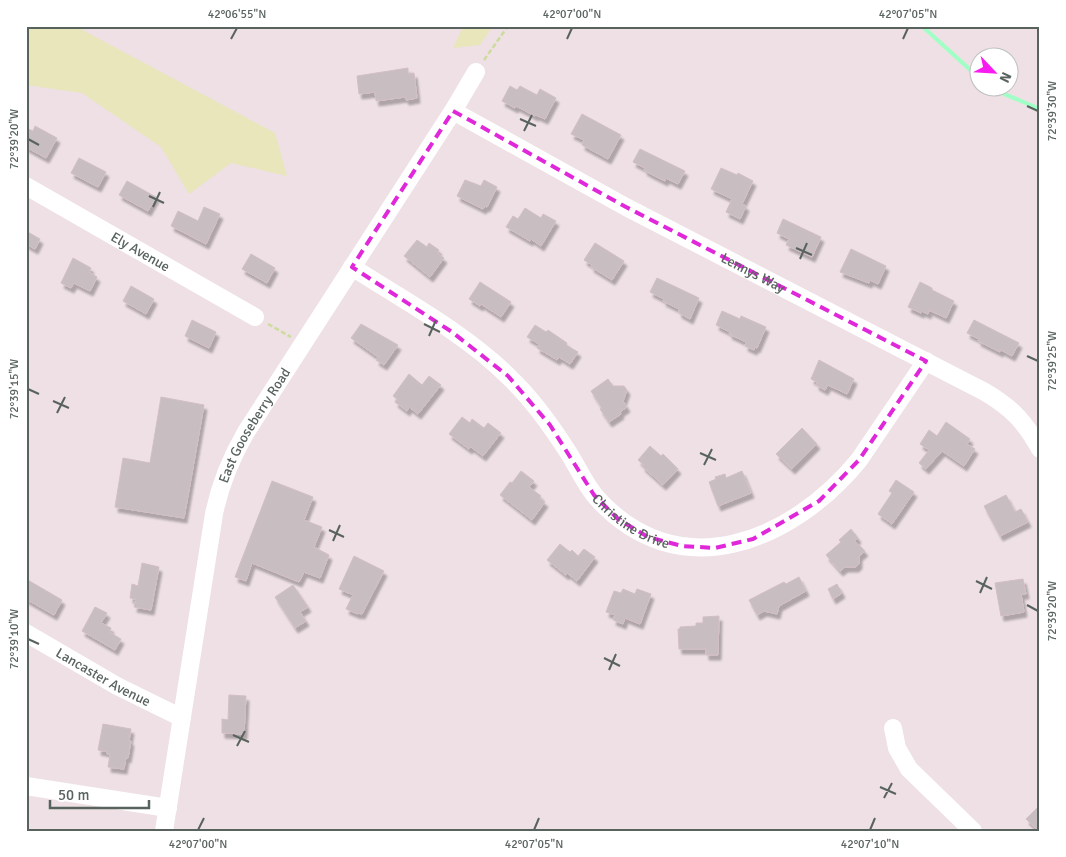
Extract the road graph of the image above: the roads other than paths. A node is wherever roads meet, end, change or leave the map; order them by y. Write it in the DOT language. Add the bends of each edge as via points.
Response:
graph roads {
  1 [pos="476,72"];
  2 [pos="453,111"];
  3 [pos="26,186"];
  4 [pos="352,268"];
  5 [pos="255,317"];
  6 [pos="926,361"];
  7 [pos="1040,450"];
  8 [pos="26,633"];
  9 [pos="182,718"];
  10 [pos="893,728"];
  11 [pos="26,786"];
  12 [pos="168,808"];
  13 [pos="164,831"];
  14 [pos="973,831"];
  1 -- 2 [label="street, East Gooseberry Road"];
  2 -- 4 [label="street, East Gooseberry Road"];
  2 -- 6 [label="street, Lennys Way" via="626,207"];
  3 -- 5 [label="street, Ely Avenue"];
  4 -- 6 [label="street, Christine Drive" via="452,332 508,376 550,425 594,495 618,519 648,537 682,546 715,548 753,539 819,501 859,460"];
  4 -- 9 [label="street, East Gooseberry Road" via="242,438 223,479 214,514"];
  6 -- 7 [label="street, Lennys Way" via="1009,408 1028,428"];
  8 -- 9 [label="street, Lancaster Avenue" via="102,678"];
  9 -- 12 [label="street, East Gooseberry Road"];
  10 -- 14 [label="street" via="897,748 909,769"];
  11 -- 12 [label="street"];
  12 -- 13 [label="street, East Gooseberry Road"];
}
